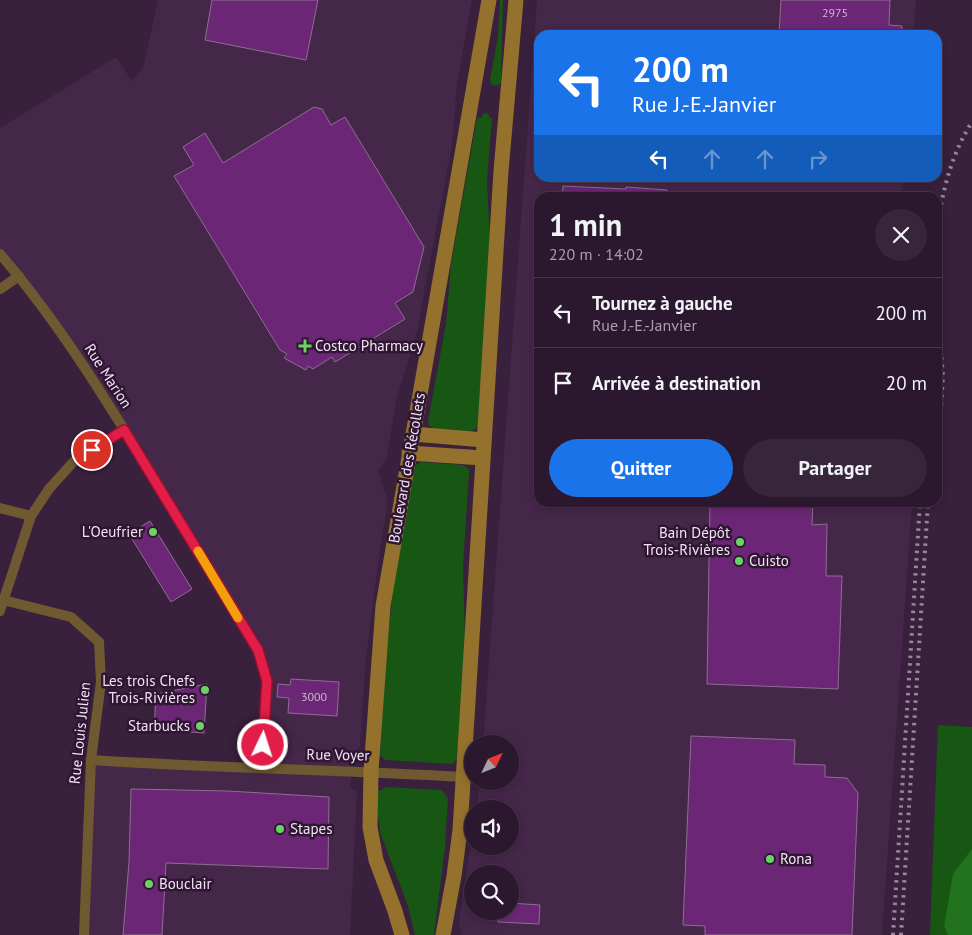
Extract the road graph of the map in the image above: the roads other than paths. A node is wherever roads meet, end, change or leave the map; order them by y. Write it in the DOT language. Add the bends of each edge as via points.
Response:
graph roads {
  1 [pos="489,0"];
  2 [pos="516,0"];
  3 [pos="0,254"];
  4 [pos="19,276"];
  5 [pos="0,290"];
  6 [pos="124,430"];
  7 [pos="413,434"];
  8 [pos="484,440"];
  9 [pos="409,453"];
  10 [pos="483,458"];
  11 [pos="0,508"];
  12 [pos="31,516"];
  13 [pos="3,600"];
  14 [pos="0,611"];
  15 [pos="467,735"];
  16 [pos="91,760"];
  17 [pos="262,768"];
  18 [pos="371,771"];
  19 [pos="464,777"];
  20 [pos="84,935"];
  21 [pos="402,935"];
  22 [pos="443,935"];
  1 -- 7 [label="main road, Boulevard des Récollets"];
  2 -- 8 [label="main road"];
  3 -- 4 [label="street, Rue Marion"];
  4 -- 5 [label="street"];
  4 -- 6 [label="street, Rue Marion" via="73,350"];
  6 -- 12 [label="street" via="75,460 49,489"];
  6 -- 17 [label="street, Rue Marion" via="258,650 267,681"];
  7 -- 8 [label="main road"];
  7 -- 9 [label="main road, Boulevard des Récollets"];
  8 -- 10 [label="main road"];
  9 -- 10 [label="main road"];
  9 -- 18 [label="main road, Boulevard des Récollets" via="383,606"];
  10 -- 15 [label="main road"];
  11 -- 12 [label="street"];
  12 -- 13 [label="street"];
  13 -- 14 [label="street"];
  13 -- 16 [label="street, Rue Louis Julien" via="71,617 100,642 101,682"];
  16 -- 17 [label="street, Rue Voyer"];
  16 -- 20 [label="street, Rue Louis Julien"];
  17 -- 18 [label="street, Rue Voyer"];
  18 -- 19 [label="street, Rue Voyer"];
  18 -- 21 [label="main road, Boulevard des Récollets" via="372,842"];
  19 -- 22 [label="main road" via="458,850"];
}
